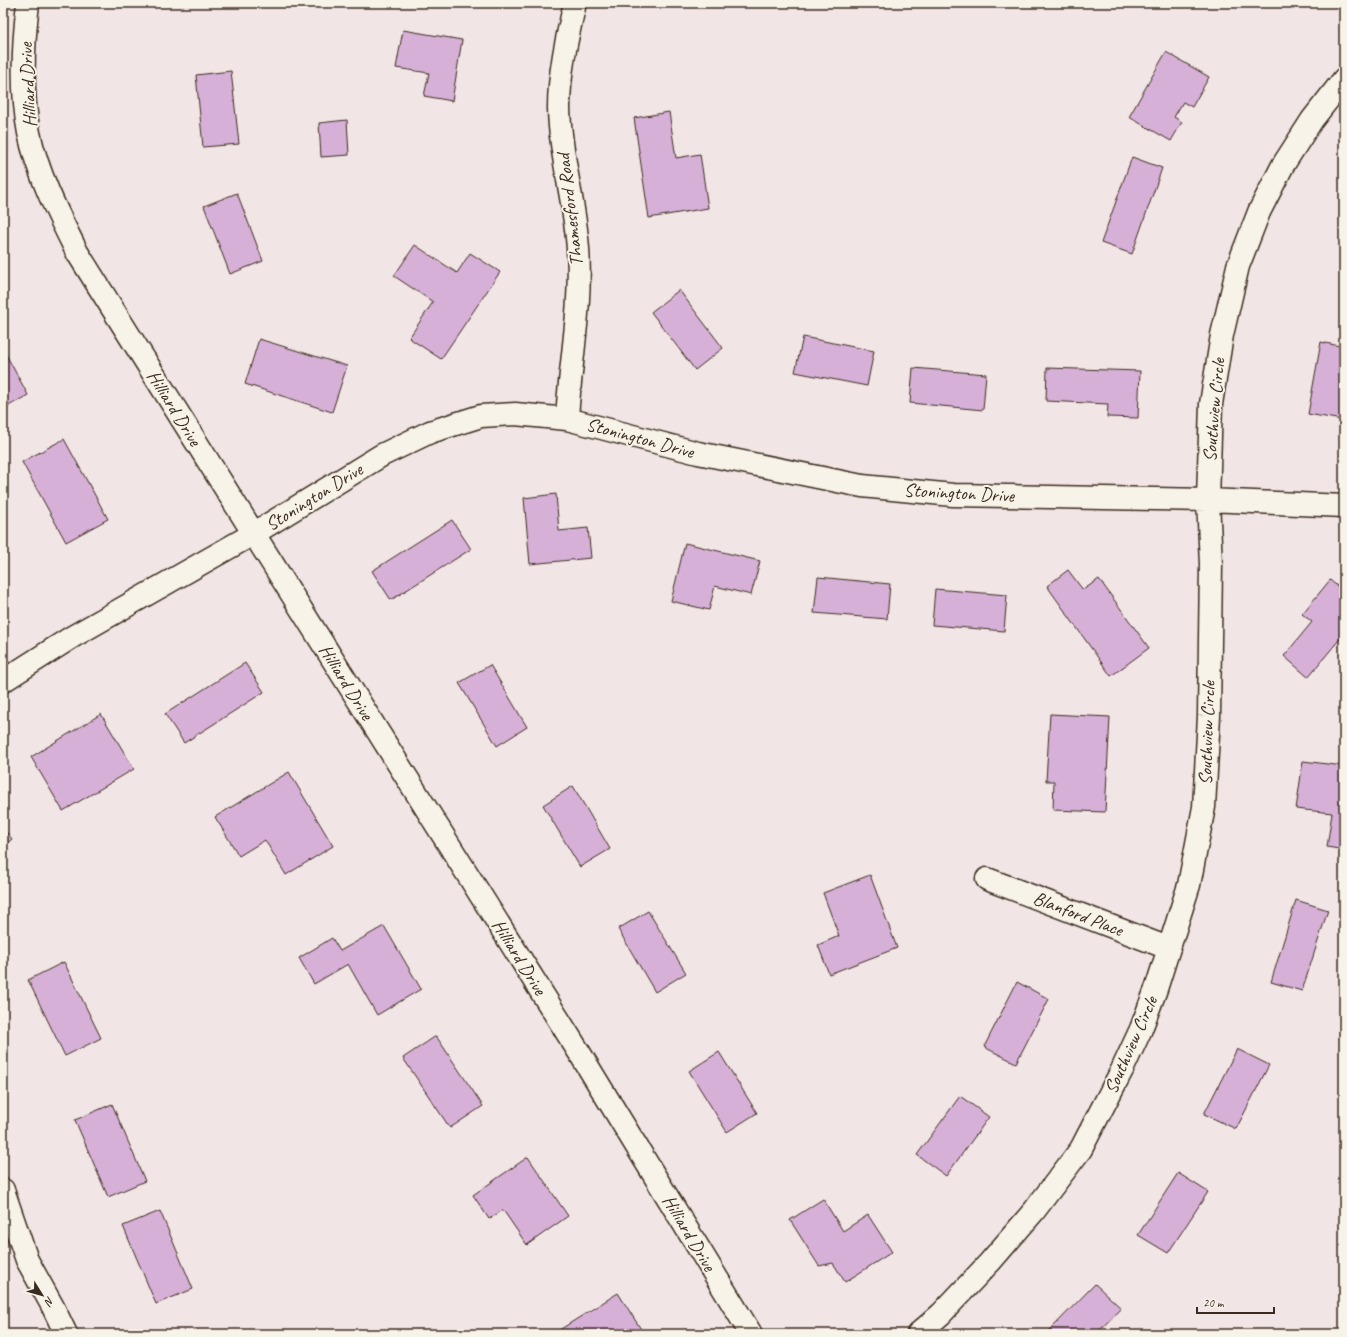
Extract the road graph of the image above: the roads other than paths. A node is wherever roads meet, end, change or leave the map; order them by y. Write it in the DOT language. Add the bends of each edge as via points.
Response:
graph roads {
  1 [pos="28,3"];
  2 [pos="575,3"];
  3 [pos="1344,79"];
  4 [pos="567,419"];
  5 [pos="1208,500"];
  6 [pos="1344,506"];
  7 [pos="253,534"];
  8 [pos="3,681"];
  9 [pos="987,879"];
  10 [pos="1168,948"];
  11 [pos="3,1190"];
  12 [pos="66,1334"];
  13 [pos="751,1334"];
  14 [pos="918,1334"];
  1 -- 7 [label="street, Hilliard Drive" via="25,100 37,162 55,206 77,252"];
  2 -- 4 [label="street, Thamesford Road" via="563,55 559,108 564,161 578,249 578,302"];
  3 -- 5 [label="street, Southview Circle" via="1312,120 1283,165 1259,212 1238,266 1222,335 1211,404"];
  4 -- 5 [label="street, Stonington Drive" via="698,453 862,486 953,495"];
  4 -- 7 [label="street, Stonington Drive" via="515,414 481,416 430,432 382,455"];
  5 -- 6 [label="street, Stonington Drive"];
  5 -- 10 [label="street, Southview Circle" via="1209,716 1204,808 1189,885"];
  7 -- 8 [label="street, Stonington Drive" via="72,637"];
  7 -- 13 [label="street, Hilliard Drive" via="579,1052"];
  9 -- 10 [label="street, Blanford Place"];
  10 -- 14 [label="street, Southview Circle" via="1141,1029 1081,1149 1034,1211 990,1262 941,1314"];
  11 -- 12 [label="street" via="27,1260"];
}
